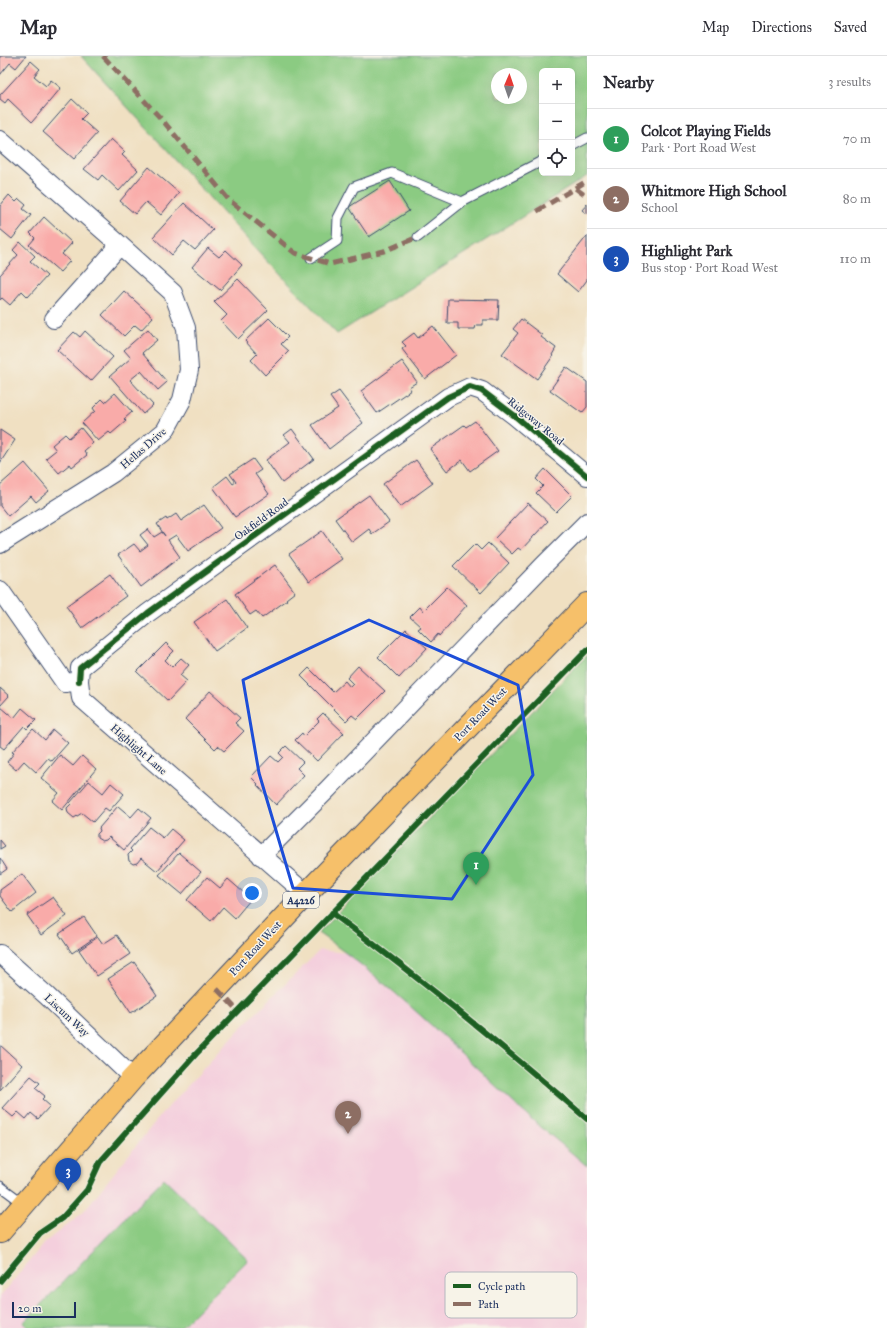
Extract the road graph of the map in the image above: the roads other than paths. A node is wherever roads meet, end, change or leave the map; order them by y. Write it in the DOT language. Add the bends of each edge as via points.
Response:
graph roads {
  1 [pos="587,138"];
  2 [pos="0,140"];
  3 [pos="575,144"];
  4 [pos="539,163"];
  5 [pos="462,202"];
  6 [pos="418,237"];
  7 [pos="120,244"];
  8 [pos="311,258"];
  9 [pos="54,319"];
  10 [pos="470,387"];
  11 [pos="587,476"];
  12 [pos="587,522"];
  13 [pos="0,544"];
  14 [pos="0,590"];
  15 [pos="587,604"];
  16 [pos="79,681"];
  17 [pos="262,856"];
  18 [pos="306,894"];
  19 [pos="0,954"];
  20 [pos="133,1078"];
  21 [pos="0,1186"];
  22 [pos="23,1203"];
  23 [pos="0,1232"];
  1 -- 3 [label="lane"];
  2 -- 7 [label="street, Hellas Drive"];
  4 -- 5 [label="lane"];
  5 -- 6 [label="lane"];
  5 -- 8 [label="lane" via="392,173 354,187 338,218 337,241"];
  7 -- 9 [label="street"];
  7 -- 13 [label="street, Hellas Drive" via="173,293 186,328 189,370 182,400 165,430 113,473"];
  10 -- 11 [label="street, Ridgeway Road" via="482,391 515,416"];
  10 -- 16 [label="street, Oakfield Road" via="448,396 148,613 80,668"];
  12 -- 17 [label="street"];
  14 -- 16 [label="street" via="65,683"];
  15 -- 18 [label="main road, Port Road West / A4226"];
  16 -- 17 [label="street, Highlight Lane" via="81,698"];
  17 -- 18 [label="street, Highlight Lane"];
  18 -- 20 [label="main road, Port Road West / A4226"];
  19 -- 20 [label="street, Liscum Way"];
  20 -- 22 [label="main road, Port Road West / A4226"];
  21 -- 22 [label="lane"];
  22 -- 23 [label="main road, Port Road West / A4226"];
}
